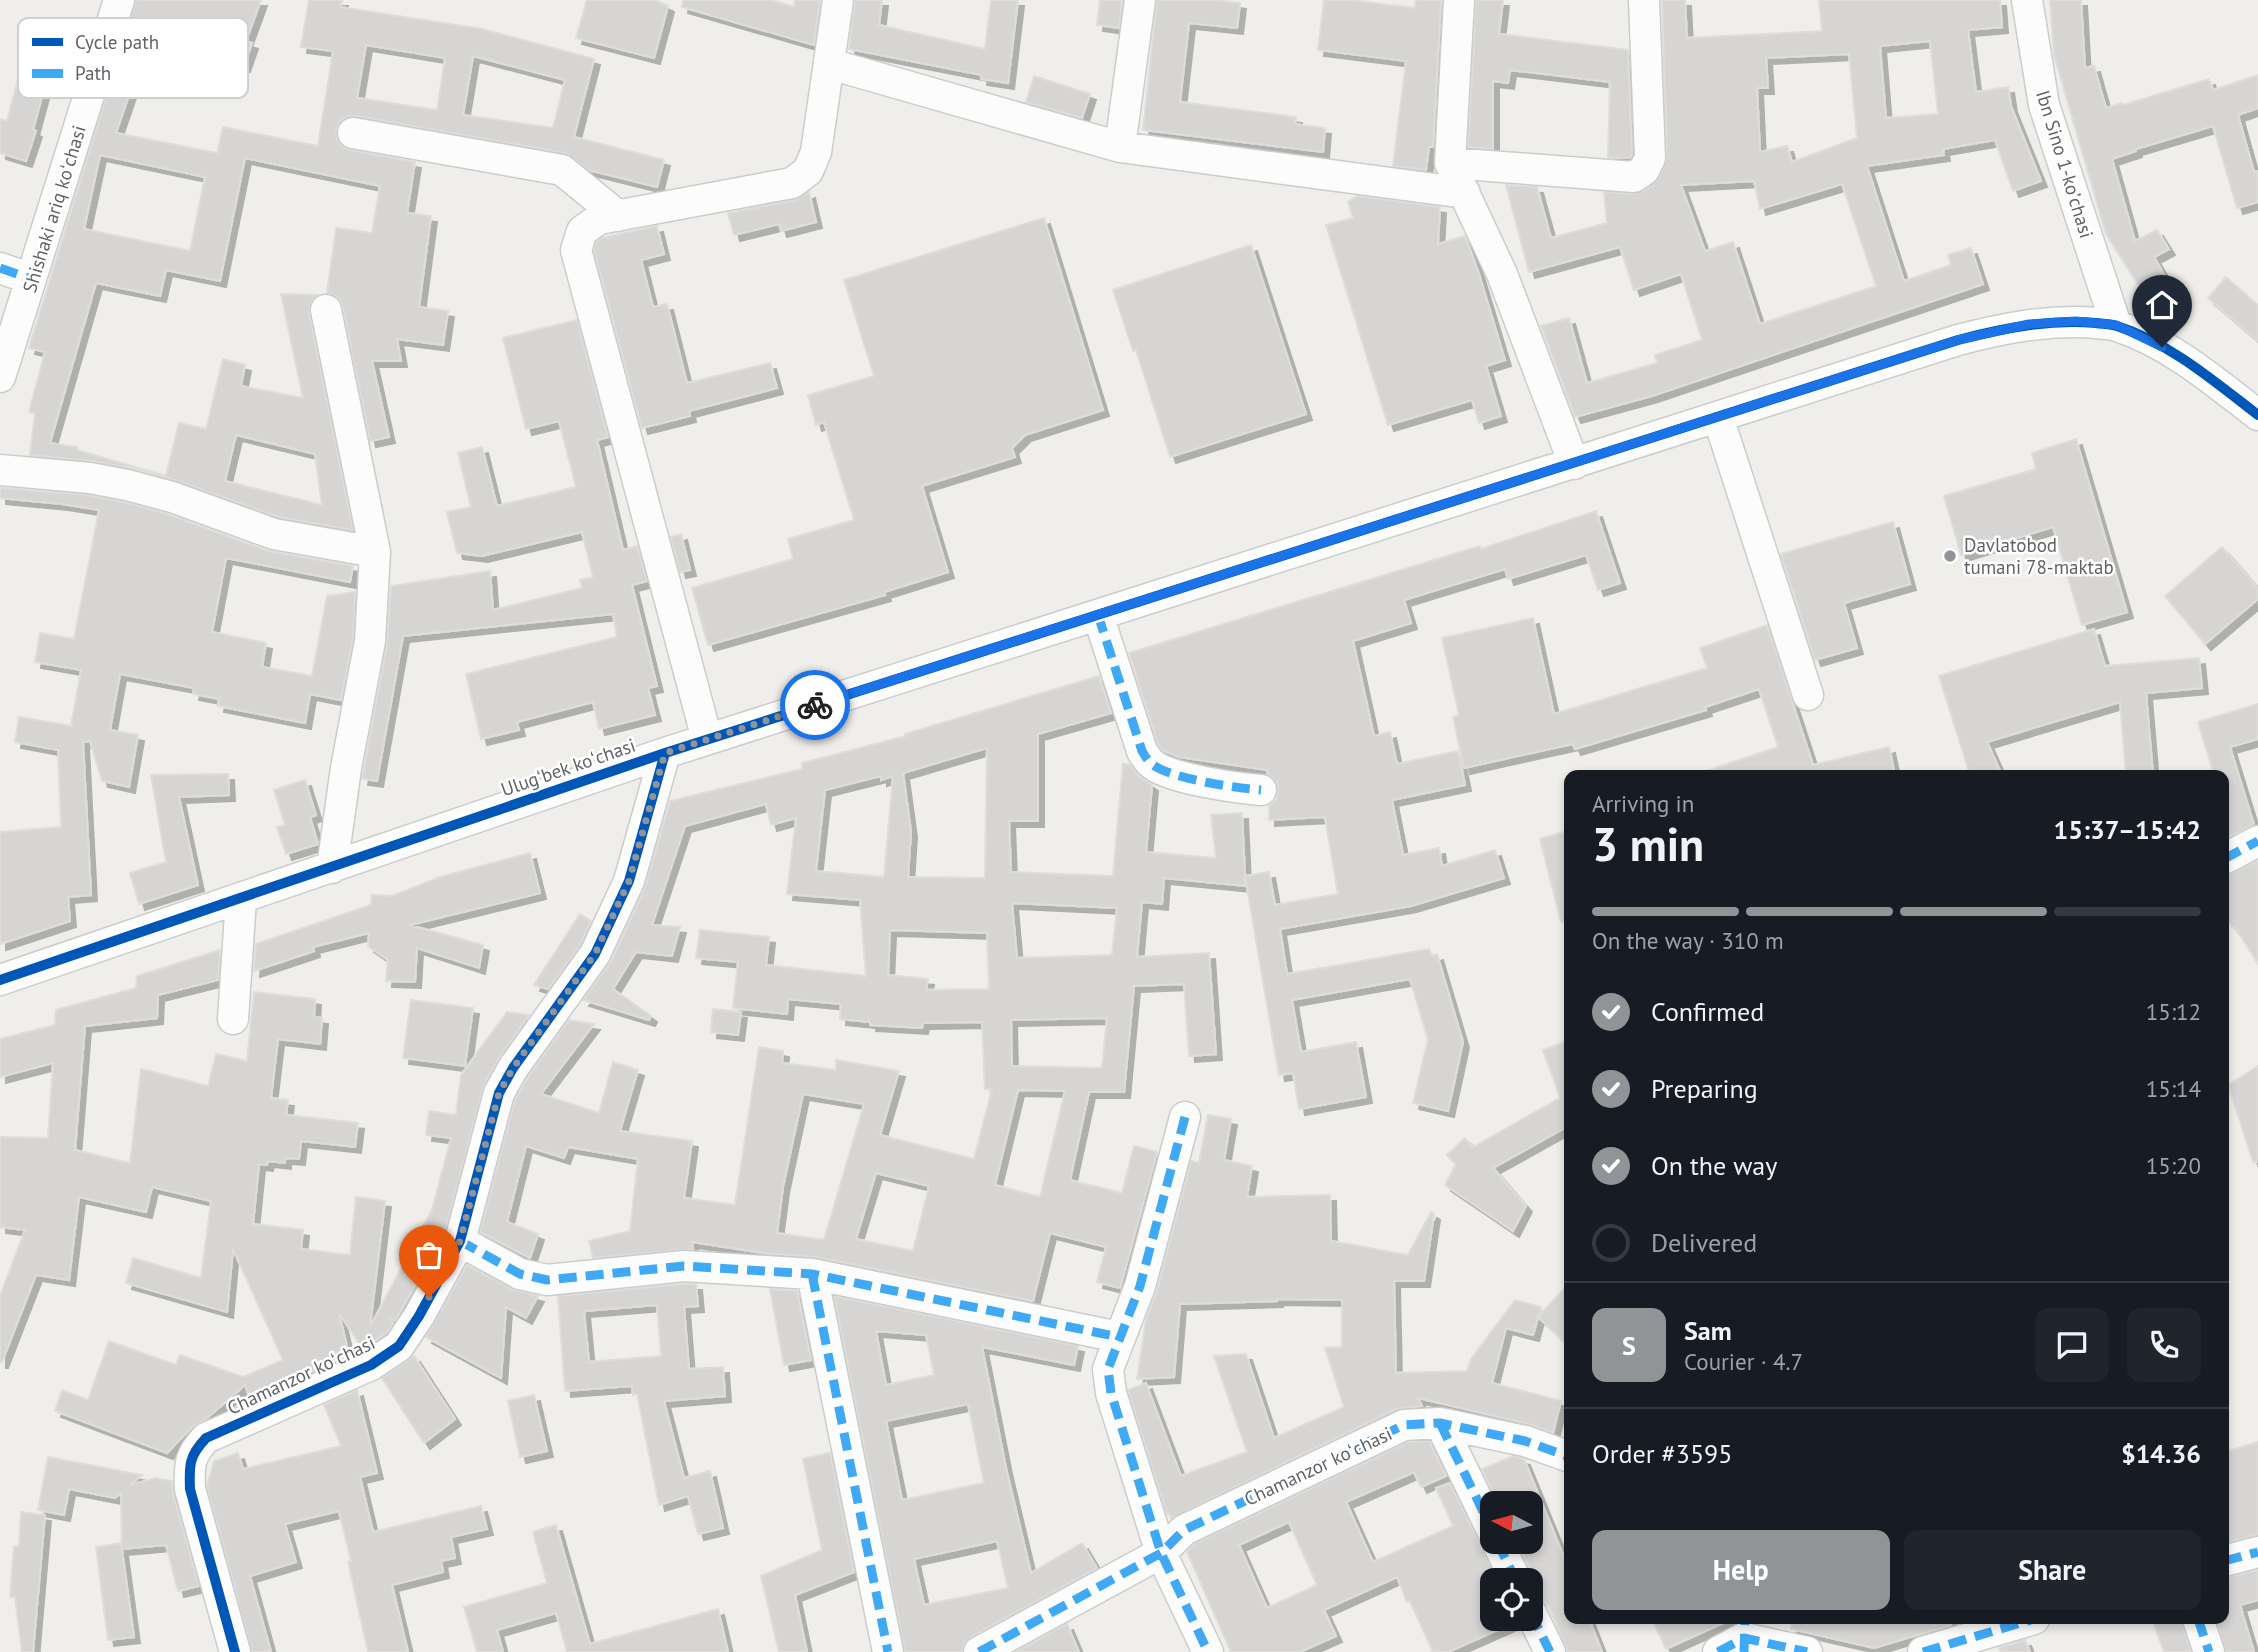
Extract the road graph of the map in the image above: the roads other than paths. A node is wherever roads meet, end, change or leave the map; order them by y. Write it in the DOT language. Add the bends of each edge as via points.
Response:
graph roads {
  1 [pos="119,0"];
  2 [pos="838,0"];
  3 [pos="1140,0"];
  4 [pos="1459,0"];
  5 [pos="1644,0"];
  6 [pos="2027,0"];
  7 [pos="113,18"];
  8 [pos="830,64"];
  9 [pos="88,98"];
  10 [pos="353,133"];
  11 [pos="1120,147"];
  12 [pos="1450,163"];
  13 [pos="1465,193"];
  14 [pos="618,216"];
  15 [pos="0,268"];
  16 [pos="31,279"];
  17 [pos="326,310"];
  18 [pos="2116,325"];
  19 [pos="0,377"];
  20 [pos="2258,415"];
  21 [pos="1718,417"];
  22 [pos="1574,464"];
  23 [pos="0,470"];
  24 [pos="375,552"];
  25 [pos="1098,615"];
  26 [pos="1808,695"];
  27 [pos="707,739"];
  28 [pos="665,753"];
  29 [pos="1261,790"];
  30 [pos="2258,841"];
  31 [pos="2229,856"];
  32 [pos="332,868"];
  33 [pos="241,899"];
  34 [pos="0,980"];
  35 [pos="233,1019"];
  36 [pos="1185,1117"];
  37 [pos="460,1241"];
  38 [pos="812,1274"];
  39 [pos="1119,1337"];
  40 [pos="1440,1423"];
  41 [pos="1564,1455"];
  42 [pos="1480,1505"];
  43 [pos="2258,1552"];
  44 [pos="1161,1553"];
  45 [pos="2229,1560"];
  46 [pos="2017,1624"];
  47 [pos="2199,1624"];
  48 [pos="1540,1631"];
  49 [pos="1744,1636"];
  50 [pos="235,1652"];
  51 [pos="888,1652"];
  52 [pos="979,1652"];
  53 [pos="1208,1652"];
  54 [pos="1550,1652"];
  55 [pos="1718,1652"];
  56 [pos="1807,1652"];
  57 [pos="1923,1652"];
  58 [pos="2209,1652"];
  1 -- 7 [label="street, Shishaki ariq koʻchasi"];
  2 -- 8 [label="street"];
  3 -- 11 [label="street"];
  4 -- 12 [label="street"];
  5 -- 12 [label="street" via="1650,158 1644,170 1634,177"];
  6 -- 18 [label="street, Ibn Sino 1-koʼchasi" via="2044,105"];
  8 -- 11 [label="street"];
  8 -- 14 [label="street" via="816,152 808,171 792,183"];
  9 -- 16 [label="street, Shishaki ariq koʻchasi"];
  10 -- 14 [label="street" via="562,170"];
  11 -- 13 [label="street"];
  12 -- 13 [label="street"];
  13 -- 22 [label="street" via="1502,274"];
  14 -- 27 [label="street" via="599,219 582,231 576,250"];
  15 -- 16 [label="street"];
  16 -- 19 [label="street, Shishaki ariq koʻchasi"];
  17 -- 24 [label="street"];
  18 -- 20 [label="street, Ulugʻbek koʻchasi" via="2162,347"];
  18 -- 21 [label="street, Ulugʻbek koʻchasi" via="2076,321 1994,330"];
  21 -- 22 [label="street, Ulugʻbek koʻchasi"];
  21 -- 26 [label="street"];
  22 -- 25 [label="street, Ulugʻbek koʻchasi"];
  23 -- 24 [label="street" via="127,485 274,534"];
  24 -- 32 [label="street" via="370,641"];
  25 -- 27 [label="street, Ulugʻbek koʻchasi"];
  25 -- 29 [label="street" via="1142,751 1152,764 1178,775"];
  27 -- 28 [label="street, Ulugʻbek koʻchasi"];
  28 -- 32 [label="street, Ulugʻbek koʻchasi"];
  28 -- 37 [label="street, Chamanzor koʻchasi" via="629,881 595,954 499,1093"];
  30 -- 31 [label="street"];
  32 -- 33 [label="street, Ulugʻbek koʻchasi"];
  33 -- 34 [label="street, Ulugʻbek koʻchasi"];
  33 -- 35 [label="street"];
  36 -- 39 [label="street" via="1140,1286"];
  37 -- 38 [label="street" via="520,1274 547,1280 684,1266"];
  37 -- 50 [label="street, Chamanzor koʻchasi" via="399,1346 371,1365 206,1438 194,1451 190,1489"];
  38 -- 39 [label="street"];
  38 -- 51 [label="street"];
  39 -- 44 [label="street" via="1108,1369 1111,1393"];
  40 -- 41 [label="street, Chamanzor koʻchasi" via="1525,1441"];
  40 -- 42 [label="street"];
  40 -- 44 [label="street, Chamanzor koʻchasi" via="1405,1425 1381,1435 1184,1530"];
  43 -- 45 [label="street"];
  44 -- 52 [label="street, Chamanzor koʻchasi"];
  44 -- 53 [label="street"];
  46 -- 57 [label="street"];
  47 -- 58 [label="street"];
  48 -- 54 [label="street"];
  49 -- 55 [label="street"];
  49 -- 56 [label="street"];
}
